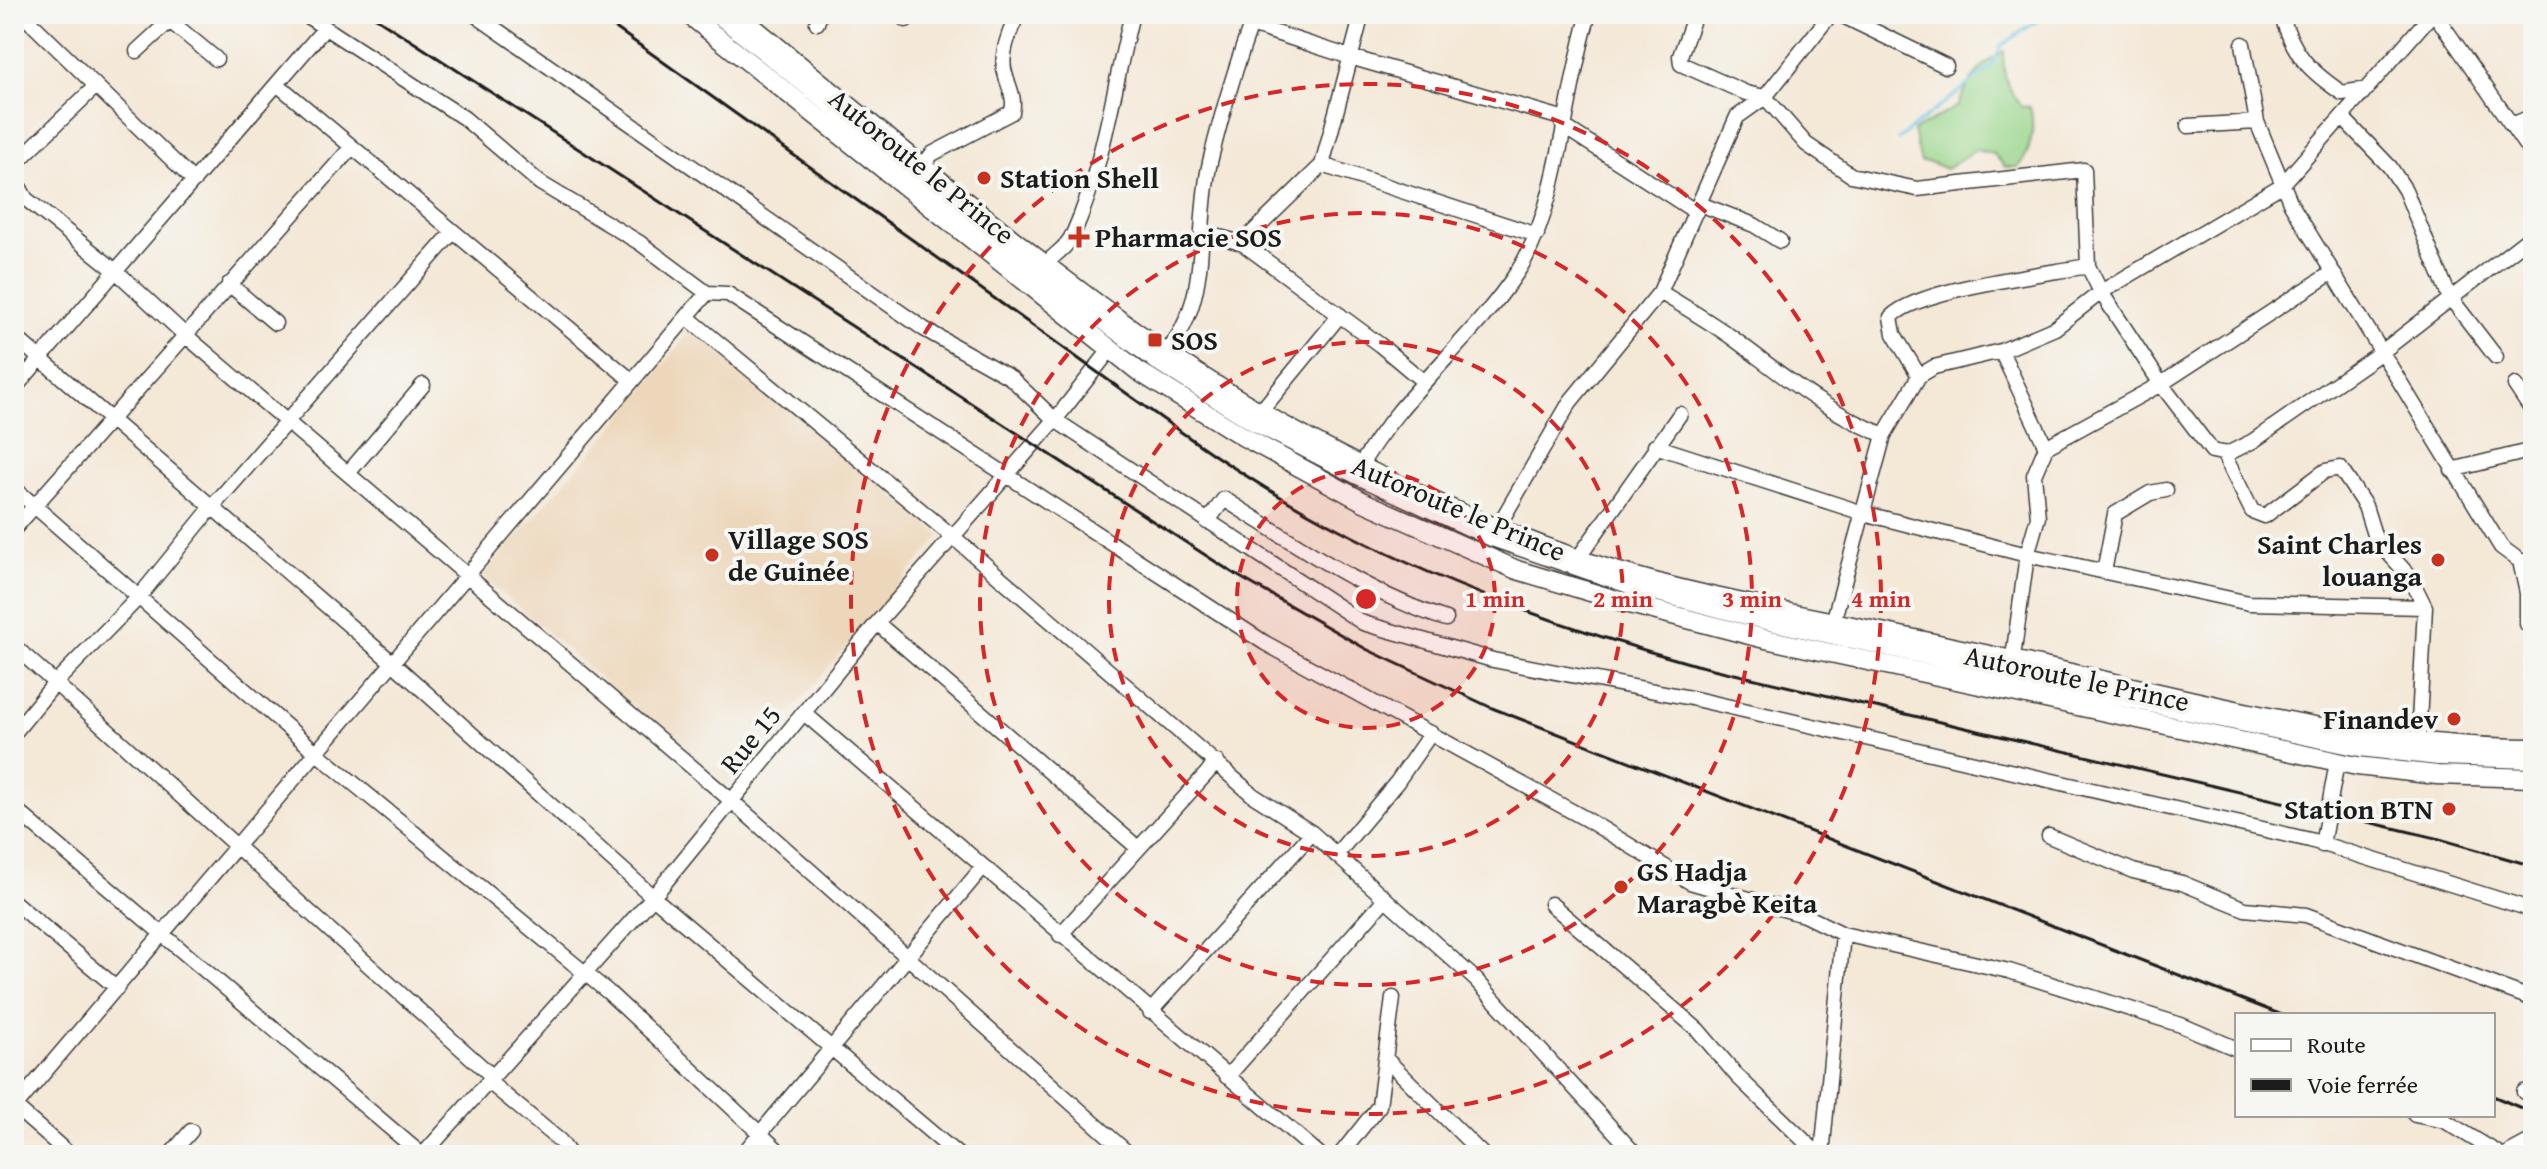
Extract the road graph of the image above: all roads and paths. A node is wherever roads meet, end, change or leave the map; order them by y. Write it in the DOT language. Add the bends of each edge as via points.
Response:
graph roads {
  1 [pos="22,14"];
  2 [pos="304,14"];
  3 [pos="474,14"];
  4 [pos="688,14"];
  5 [pos="718,14"];
  6 [pos="740,14"];
  7 [pos="1018,14"];
  8 [pos="1132,14"];
  9 [pos="1362,14"];
  10 [pos="1571,14"];
  11 [pos="1695,14"];
  12 [pos="1831,14"];
  13 [pos="1839,14"];
  14 [pos="2281,14"];
  15 [pos="2434,14"];
  16 [pos="1588,17"];
  17 [pos="166,18"];
  18 [pos="1253,19"];
  19 [pos="325,28"];
  20 [pos="2243,44"];
  21 [pos="137,51"];
  22 [pos="1350,57"];
  23 [pos="216,59"];
  24 [pos="1946,66"];
  25 [pos="277,84"];
  26 [pos="96,86"];
  27 [pos="2367,89"];
  28 [pos="1765,97"];
  29 [pos="2533,116"];
  30 [pos="2342,117"];
  31 [pos="1564,122"];
  32 [pos="2257,122"];
  33 [pos="2514,124"];
  34 [pos="2188,126"];
  35 [pos="352,147"];
  36 [pos="2533,156"];
  37 [pos="14,165"];
  38 [pos="1322,165"];
  39 [pos="920,168"];
  40 [pos="14,177"];
  41 [pos="194,181"];
  42 [pos="2282,185"];
  43 [pos="1698,208"];
  44 [pos="453,232"];
  45 [pos="1204,233"];
  46 [pos="1537,235"];
  47 [pos="2533,235"];
  48 [pos="1780,241"];
  49 [pos="1242,243"];
  50 [pos="2088,266"];
  51 [pos="1044,267"];
  52 [pos="116,271"];
  53 [pos="2333,272"];
  54 [pos="229,284"];
  55 [pos="1660,292"];
  56 [pos="2101,292"];
  57 [pos="707,293"];
  58 [pos="2449,296"];
  59 [pos="1340,315"];
  60 [pos="687,317"];
  61 [pos="275,323"];
  62 [pos="184,334"];
  63 [pos="14,336"];
  64 [pos="1110,350"];
  65 [pos="2001,351"];
  66 [pos="2383,351"];
  67 [pos="1163,357"];
  68 [pos="2496,357"];
  69 [pos="41,358"];
  70 [pos="1919,376"];
  71 [pos="631,380"];
  72 [pos="1424,382"];
  73 [pos="2161,384"];
  74 [pos="423,385"];
  75 [pos="2515,385"];
  76 [pos="14,389"];
  77 [pos="1261,411"];
  78 [pos="2533,412"];
  79 [pos="1680,414"];
  80 [pos="1055,420"];
  81 [pos="288,421"];
  82 [pos="110,422"];
  83 [pos="1884,435"];
  84 [pos="1655,446"];
  85 [pos="2046,447"];
  86 [pos="2533,450"];
  87 [pos="2223,453"];
  88 [pos="1358,469"];
  89 [pos="2452,470"];
  90 [pos="349,472"];
  91 [pos="1005,474"];
  92 [pos="14,488"];
  93 [pos="2166,490"];
  94 [pos="34,506"];
  95 [pos="212,507"];
  96 [pos="1863,513"];
  97 [pos="1207,522"];
  98 [pos="14,529"];
  99 [pos="1496,531"];
  100 [pos="952,536"];
  101 [pos="2027,555"];
  102 [pos="1579,557"];
  103 [pos="2527,561"];
  104 [pos="2104,572"];
  105 [pos="469,576"];
  106 [pos="138,598"];
  107 [pos="2425,607"];
  108 [pos="1446,619"];
  109 [pos="877,623"];
  110 [pos="2527,624"];
  111 [pos="1831,627"];
  112 [pos="14,646"];
  113 [pos="394,664"];
  114 [pos="2012,666"];
  115 [pos="55,683"];
  116 [pos="804,713"];
  117 [pos="14,733"];
  118 [pos="1431,733"];
  119 [pos="2418,742"];
  120 [pos="2533,746"];
  121 [pos="318,754"];
  122 [pos="2533,759"];
  123 [pos="1217,762"];
  124 [pos="2337,762"];
  125 [pos="2533,778"];
  126 [pos="733,802"];
  127 [pos="14,808"];
  128 [pos="1312,833"];
  129 [pos="2049,836"];
  130 [pos="2322,845"];
  131 [pos="237,848"];
  132 [pos="1138,848"];
  133 [pos="1336,855"];
  134 [pos="983,867"];
  135 [pos="653,897"];
  136 [pos="1385,899"];
  137 [pos="14,902"];
  138 [pos="1551,904"];
  139 [pos="2533,910"];
  140 [pos="1843,934"];
  141 [pos="1060,935"];
  142 [pos="162,936"];
  143 [pos="907,957"];
  144 [pos="584,975"];
  145 [pos="117,988"];
  146 [pos="1393,998"];
  147 [pos="2533,999"];
  148 [pos="1150,1012"];
  149 [pos="2235,1048"];
  150 [pos="830,1049"];
  151 [pos="1386,1059"];
  152 [pos="1227,1077"];
  153 [pos="491,1079"];
  154 [pos="14,1107"];
  155 [pos="2425,1117"];
  156 [pos="191,1131"];
  157 [pos="759,1135"];
  158 [pos="2533,1142"];
  159 [pos="70,1155"];
  160 [pos="170,1155"];
  161 [pos="422,1155"];
  162 [pos="570,1155"];
  163 [pos="742,1155"];
  164 [pos="783,1155"];
  165 [pos="958,1155"];
  166 [pos="1130,1155"];
  167 [pos="1320,1155"];
  168 [pos="1340,1155"];
  169 [pos="1483,1155"];
  170 [pos="1636,1155"];
  171 [pos="1820,1155"];
  172 [pos="2501,1155"];
  173 [pos="2509,1155"];
  1 -- 26 [label="street"];
  2 -- 19 [label="street"];
  3 -- 80 [label="street" via="924,329 1011,378"];
  4 -- 64 [label="main road, Autoroute le Prince"];
  5 -- 39 [label="main road, Autoroute le Prince"];
  6 -- 39 [label="street"];
  7 -- 39 [label="street" via="1003,66 1014,101 1012,112 932,154"];
  8 -- 51 [label="street" via="1088,193 1064,251"];
  9 -- 22 [label="street"];
  10 -- 16 [label="street"];
  11 -- 28 [label="street" via="1681,64"];
  12 -- 28 [label="street"];
  13 -- 24 [label="street"];
  14 -- 27 [label="street" via="2296,53 2317,75 2342,93"];
  15 -- 27 [label="street"];
  15 -- 33 [label="street"];
  16 -- 31 [label="street"];
  17 -- 21 [label="street"];
  17 -- 23 [label="street"];
  18 -- 22 [label="street"];
  18 -- 45 [label="street" via="1210,165"];
  19 -- 25 [label="street"];
  19 -- 57 [label="street" via="464,118 540,183 640,243"];
  20 -- 32 [label="street"];
  22 -- 31 [label="street"];
  22 -- 38 [label="street"];
  25 -- 35 [label="street"];
  25 -- 41 [label="street"];
  26 -- 37 [label="street"];
  26 -- 41 [label="street"];
  27 -- 30 [label="street"];
  28 -- 43 [label="street" via="1737,117"];
  28 -- 50 [label="street" via="1806,144 1851,175 1917,189 2084,170"];
  29 -- 33 [label="street"];
  30 -- 42 [label="street"];
  30 -- 58 [label="street" via="2405,190"];
  31 -- 43 [label="street"];
  31 -- 46 [label="street"];
  32 -- 34 [label="street"];
  32 -- 42 [label="street"];
  33 -- 36 [label="street"];
  35 -- 44 [label="street"];
  35 -- 54 [label="street"];
  38 -- 46 [label="street"];
  38 -- 49 [label="street"];
  39 -- 51 [label="main road, Autoroute le Prince"];
  40 -- 52 [label="street" via="26,199"];
  41 -- 52 [label="street"];
  42 -- 53 [label="street"];
  42 -- 56 [label="street"];
  43 -- 48 [label="street" via="1754,225"];
  43 -- 55 [label="street"];
  44 -- 71 [label="street"];
  44 -- 81 [label="street"];
  45 -- 49 [label="street"];
  45 -- 67 [label="street" via="1194,308"];
  46 -- 72 [label="street" via="1502,291"];
  47 -- 58 [label="street"];
  49 -- 59 [label="street"];
  50 -- 56 [label="street"];
  50 -- 70 [label="street" via="1954,291 1901,307 1891,317 1894,334"];
  51 -- 67 [label="main road, Autoroute le Prince"];
  52 -- 62 [label="street"];
  52 -- 69 [label="street"];
  53 -- 66 [label="street"];
  53 -- 73 [label="street"];
  54 -- 61 [label="street"];
  54 -- 62 [label="street"];
  55 -- 83 [label="street" via="1848,421"];
  55 -- 99 [label="street" via="1570,402"];
  56 -- 65 [label="street" via="2055,328"];
  56 -- 73 [label="street"];
  57 -- 60 [label="street"];
  57 -- 91 [label="street" via="728,294"];
  58 -- 66 [label="street"];
  58 -- 68 [label="street"];
  59 -- 72 [label="street"];
  59 -- 77 [label="street"];
  60 -- 71 [label="street"];
  60 -- 100 [label="street"];
  62 -- 81 [label="street"];
  62 -- 82 [label="street"];
  63 -- 69 [label="street"];
  64 -- 80 [label="street, Rue 15"];
  64 -- 124 [label="main road, Autoroute le Prince" via="1244,437 1364,502 1517,570 1761,638"];
  65 -- 70 [label="street" via="1934,367"];
  65 -- 85 [label="street"];
  66 -- 87 [label="street" via="2253,441"];
  66 -- 89 [label="street"];
  67 -- 77 [label="street"];
  67 -- 88 [label="main road, Autoroute le Prince" via="1253,421"];
  69 -- 76 [label="street"];
  69 -- 82 [label="street"];
  70 -- 83 [label="street"];
  71 -- 105 [label="street"];
  72 -- 88 [label="street" via="1376,438"];
  73 -- 85 [label="street"];
  73 -- 87 [label="street" via="2212,451"];
  74 -- 90 [label="street"];
  75 -- 78 [label="street"];
  77 -- 88 [label="street"];
  79 -- 84 [label="street"];
  80 -- 91 [label="street, Rue 15"];
  80 -- 97 [label="street"];
  81 -- 90 [label="street"];
  81 -- 95 [label="street"];
  82 -- 94 [label="street"];
  82 -- 95 [label="street"];
  83 -- 96 [label="street"];
  84 -- 96 [label="street"];
  84 -- 102 [label="street"];
  85 -- 101 [label="street" via="2034,475 2038,517"];
  86 -- 89 [label="street"];
  87 -- 107 [label="street" via="2252,511 2265,516 2325,471 2340,468 2365,506 2375,538 2410,577"];
  88 -- 99 [label="main road, Autoroute le Prince"];
  89 -- 103 [label="street" via="2501,547"];
  90 -- 105 [label="street"];
  91 -- 100 [label="street, Rue 15"];
  91 -- 118 [label="street" via="1265,643"];
  92 -- 94 [label="street"];
  93 -- 104 [label="street" via="2150,493 2115,514"];
  94 -- 98 [label="street"];
  94 -- 106 [label="street"];
  95 -- 106 [label="street"];
  95 -- 113 [label="street"];
  96 -- 101 [label="street"];
  96 -- 111 [label="street"];
  97 -- 108 [label="street" via="1224,499 1352,579"];
  97 -- 130 [label="street" via="1363,623 1493,660 1691,698"];
  99 -- 102 [label="street"];
  99 -- 111 [label="main road, Autoroute le Prince" via="1635,586"];
  100 -- 109 [label="street, Rue 15"];
  100 -- 123 [label="street"];
  101 -- 104 [label="street"];
  101 -- 114 [label="street"];
  102 -- 111 [label="street"];
  103 -- 110 [label="street"];
  104 -- 107 [label="street" via="2249,603"];
  105 -- 113 [label="street"];
  105 -- 126 [label="street"];
  106 -- 115 [label="street"];
  106 -- 121 [label="street"];
  107 -- 119 [label="street"];
  109 -- 116 [label="street, Rue 15"];
  109 -- 132 [label="street"];
  111 -- 114 [label="main road, Autoroute le Prince"];
  112 -- 115 [label="street"];
  113 -- 121 [label="street"];
  113 -- 135 [label="street"];
  114 -- 119 [label="street"];
  114 -- 122 [label="main road, Autoroute le Prince" via="2360,747"];
  115 -- 117 [label="street"];
  115 -- 131 [label="street"];
  116 -- 126 [label="street, Rue 15"];
  116 -- 134 [label="street"];
  118 -- 133 [label="street"];
  118 -- 140 [label="street" via="1690,882 1804,915"];
  119 -- 120 [label="street"];
  121 -- 131 [label="street"];
  121 -- 144 [label="street"];
  123 -- 128 [label="street" via="1254,796"];
  123 -- 132 [label="street"];
  124 -- 125 [label="main road, Autoroute le Prince" via="2437,775"];
  124 -- 130 [label="street"];
  126 -- 135 [label="street, Rue 15"];
  126 -- 143 [label="street"];
  127 -- 142 [label="street"];
  128 -- 133 [label="street"];
  128 -- 148 [label="street"];
  129 -- 147 [label="street" via="2245,909 2306,915"];
  130 -- 139 [label="street"];
  131 -- 142 [label="street"];
  131 -- 153 [label="street"];
  132 -- 141 [label="street"];
  133 -- 136 [label="street"];
  134 -- 141 [label="street"];
  134 -- 143 [label="street"];
  135 -- 144 [label="street, Rue 15"];
  135 -- 150 [label="street"];
  136 -- 152 [label="street"];
  136 -- 170 [label="street" via="1476,980"];
  137 -- 145 [label="street"];
  138 -- 171 [label="street" via="1698,1030 1738,1077"];
  140 -- 149 [label="street" via="2009,971 2181,1025"];
  140 -- 171 [label="street"];
  141 -- 148 [label="street"];
  142 -- 145 [label="street"];
  142 -- 161 [label="street"];
  143 -- 150 [label="street"];
  143 -- 166 [label="street"];
  144 -- 153 [label="street, Rue 15"];
  144 -- 157 [label="street"];
  145 -- 154 [label="street"];
  146 -- 151 [label="street"];
  148 -- 152 [label="street"];
  150 -- 157 [label="street"];
  150 -- 165 [label="street"];
  151 -- 168 [label="street" via="1379,1106"];
  151 -- 169 [label="street"];
  152 -- 167 [label="street"];
  153 -- 161 [label="street, Rue 15"];
  153 -- 162 [label="street"];
  154 -- 159 [label="street"];
  155 -- 172 [label="street" via="2445,1121"];
  156 -- 160 [label="street"];
  157 -- 163 [label="street"];
  157 -- 164 [label="street"];
  158 -- 173 [label="main road"];
}
